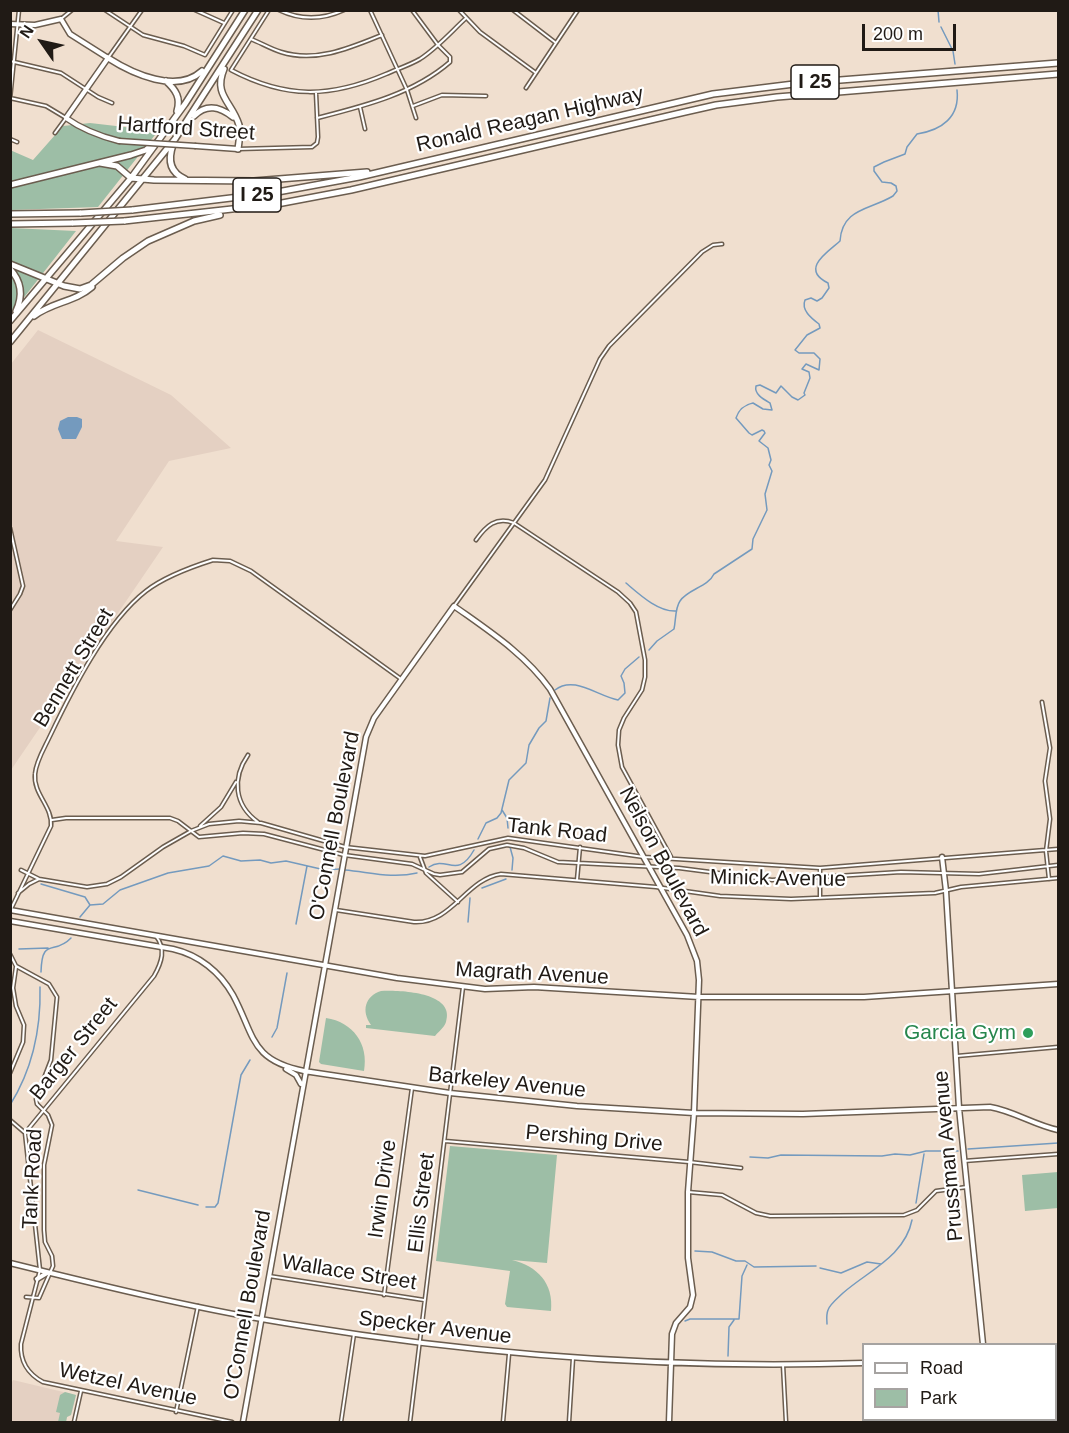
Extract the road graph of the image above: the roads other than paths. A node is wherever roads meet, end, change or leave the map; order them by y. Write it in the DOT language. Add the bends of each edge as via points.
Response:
graph roads {
  1 [pos="19,10"];
  2 [pos="72,10"];
  3 [pos="105,10"];
  4 [pos="142,10"];
  5 [pos="195,10"];
  6 [pos="233,10"];
  7 [pos="245,10"];
  8 [pos="258,10"];
  9 [pos="269,10"];
  10 [pos="279,10"];
  11 [pos="344,10"];
  12 [pos="370,10"];
  13 [pos="412,10"];
  14 [pos="459,10"];
  15 [pos="513,10"];
  16 [pos="577,11"];
  17 [pos="60,19"];
  18 [pos="465,19"];
  19 [pos="224,23"];
  20 [pos="10,24"];
  21 [pos="18,24"];
  22 [pos="130,28"];
  23 [pos="382,35"];
  24 [pos="251,39"];
  25 [pos="556,43"];
  26 [pos="438,45"];
  27 [pos="232,51"];
  28 [pos="108,58"];
  29 [pos="213,58"];
  30 [pos="12,61"];
  31 [pos="1059,63"];
  32 [pos="397,70"];
  33 [pos="536,73"];
  34 [pos="1059,74"];
  35 [pos="166,81"];
  36 [pos="87,88"];
  37 [pos="526,88"];
  38 [pos="406,90"];
  39 [pos="316,93"];
  40 [pos="486,96"];
  41 [pos="11,98"];
  42 [pos="112,103"];
  43 [pos="413,106"];
  44 [pos="360,107"];
  45 [pos="66,118"];
  46 [pos="236,118"];
  47 [pos="317,118"];
  48 [pos="416,118"];
  49 [pos="184,126"];
  50 [pos="168,128"];
  51 [pos="365,129"];
  52 [pos="55,133"];
  53 [pos="160,138"];
  54 [pos="10,139"];
  55 [pos="175,139"];
  56 [pos="17,142"];
  57 [pos="238,149"];
  58 [pos="100,163"];
  59 [pos="380,171"];
  60 [pos="131,178"];
  61 [pos="142,180"];
  62 [pos="189,180"];
  63 [pos="10,185"];
  64 [pos="129,195"];
  65 [pos="254,207"];
  66 [pos="10,214"];
  67 [pos="10,224"];
  68 [pos="722,244"];
  69 [pos="10,264"];
  70 [pos="10,268"];
  71 [pos="47,278"];
  72 [pos="100,278"];
  73 [pos="58,283"];
  74 [pos="10,321"];
  75 [pos="28,321"];
  76 [pos="10,342"];
  77 [pos="514,523"];
  78 [pos="10,528"];
  79 [pos="476,540"];
  80 [pos="454,606"];
  81 [pos="10,610"];
  82 [pos="401,680"];
  83 [pos="1042,702"];
  84 [pos="248,755"];
  85 [pos="237,779"];
  86 [pos="52,820"];
  87 [pos="261,823"];
  88 [pos="198,828"];
  89 [pos="191,831"];
  90 [pos="345,847"];
  91 [pos="580,847"];
  92 [pos="1059,849"];
  93 [pos="1046,851"];
  94 [pos="344,855"];
  95 [pos="420,855"];
  96 [pos="644,857"];
  97 [pos="942,857"];
  98 [pos="672,858"];
  99 [pos="578,863"];
  100 [pos="1059,865"];
  101 [pos="650,866"];
  102 [pos="1048,866"];
  103 [pos="820,868"];
  104 [pos="424,869"];
  105 [pos="21,870"];
  106 [pos="944,872"];
  107 [pos="28,874"];
  108 [pos="820,877"];
  109 [pos="1059,878"];
  110 [pos="39,879"];
  111 [pos="1049,879"];
  112 [pos="577,880"];
  113 [pos="661,888"];
  114 [pos="946,891"];
  115 [pos="18,893"];
  116 [pos="820,897"];
  117 [pos="458,902"];
  118 [pos="11,910"];
  119 [pos="333,910"];
  120 [pos="10,921"];
  121 [pos="156,936"];
  122 [pos="162,947"];
  123 [pos="10,954"];
  124 [pos="323,965"];
  125 [pos="16,966"];
  126 [pos="1059,984"];
  127 [pos="463,987"];
  128 [pos="952,993"];
  129 [pos="699,997"];
  130 [pos="1059,1047"];
  131 [pos="956,1057"];
  132 [pos="276,1062"];
  133 [pos="304,1071"];
  134 [pos="10,1074"];
  135 [pos="302,1088"];
  136 [pos="412,1088"];
  137 [pos="450,1093"];
  138 [pos="959,1108"];
  139 [pos="43,1111"];
  140 [pos="694,1113"];
  141 [pos="10,1120"];
  142 [pos="1059,1130"];
  143 [pos="25,1133"];
  144 [pos="445,1141"];
  145 [pos="1059,1154"];
  146 [pos="964,1161"];
  147 [pos="689,1162"];
  148 [pos="741,1168"];
  149 [pos="967,1187"];
  150 [pos="688,1192"];
  151 [pos="10,1263"];
  152 [pos="40,1270"];
  153 [pos="49,1273"];
  154 [pos="269,1276"];
  155 [pos="38,1279"];
  156 [pos="384,1295"];
  157 [pos="26,1296"];
  158 [pos="33,1298"];
  159 [pos="424,1300"];
  160 [pos="198,1306"];
  161 [pos="261,1319"];
  162 [pos="354,1334"];
  163 [pos="419,1343"];
  164 [pos="982,1343"];
  165 [pos="509,1352"];
  166 [pos="573,1358"];
  167 [pos="671,1363"];
  168 [pos="783,1364"];
  169 [pos="862,1364"];
  170 [pos="81,1391"];
  171 [pos="176,1412"];
  172 [pos="74,1422"];
  173 [pos="232,1422"];
  174 [pos="243,1422"];
  175 [pos="341,1422"];
  176 [pos="410,1422"];
  177 [pos="503,1422"];
  178 [pos="569,1422"];
  179 [pos="669,1422"];
  180 [pos="786,1422"];
  1 -- 21 [label="street"];
  2 -- 17 [label="street"];
  3 -- 22 [label="street"];
  4 -- 22 [label="street"];
  5 -- 19 [label="street"];
  6 -- 19 [label="street"];
  7 -- 29 [label="highway"];
  8 -- 27 [label="highway"];
  9 -- 24 [label="street"];
  10 -- 11 [label="street" via="291,16 312,18"];
  12 -- 23 [label="street"];
  13 -- 26 [label="street"];
  14 -- 18 [label="street"];
  15 -- 25 [label="street"];
  16 -- 25 [label="street"];
  17 -- 21 [label="street"];
  17 -- 28 [label="street" via="67,32"];
  18 -- 26 [label="street"];
  18 -- 33 [label="street"];
  19 -- 22 [label="street" via="205,54"];
  20 -- 21 [label="street"];
  21 -- 30 [label="street"];
  22 -- 28 [label="street"];
  23 -- 24 [label="street" via="342,52 312,55 282,53"];
  23 -- 32 [label="street"];
  24 -- 39 [label="street" via="231,70 275,88"];
  25 -- 33 [label="street"];
  26 -- 32 [label="street"];
  26 -- 38 [label="street" via="450,62"];
  27 -- 46 [label="highway" via="220,83"];
  27 -- 49 [label="highway"];
  28 -- 35 [label="highway" via="131,71"];
  28 -- 36 [label="street"];
  29 -- 35 [label="highway" via="197,76"];
  29 -- 50 [label="highway"];
  30 -- 36 [label="street" via="62,73"];
  30 -- 41 [label="street"];
  31 -- 59 [label="highway, Ronald Reagan Highway / I 25" via="802,83 713,94"];
  32 -- 38 [label="street"];
  32 -- 39 [label="street" via="361,85"];
  33 -- 37 [label="street"];
  34 -- 65 [label="highway, Ronald Reagan Highway / I 25" via="716,105 396,180"];
  35 -- 50 [label="highway" via="179,100"];
  36 -- 42 [label="street"];
  36 -- 45 [label="street"];
  38 -- 43 [label="street"];
  38 -- 44 [label="street"];
  39 -- 47 [label="street, Hartford Street"];
  40 -- 43 [label="street" via="442,95"];
  41 -- 45 [label="street, Hartford Street" via="46,106"];
  43 -- 48 [label="street"];
  44 -- 47 [label="street"];
  44 -- 51 [label="street"];
  45 -- 52 [label="street"];
  45 -- 57 [label="street, Hartford Street, bridge" via="81,129 119,141"];
  46 -- 49 [label="highway" via="210,107 200,110"];
  46 -- 57 [label="highway" via="240,132"];
  47 -- 57 [label="street, Hartford Street" via="317,143 312,147"];
  49 -- 55 [label="highway"];
  50 -- 53 [label="highway"];
  53 -- 58 [label="highway" via="141,152"];
  53 -- 60 [label="highway"];
  54 -- 56 [label="street"];
  55 -- 61 [label="highway"];
  55 -- 62 [label="highway" via="171,167"];
  58 -- 60 [label="highway" via="117,166"];
  58 -- 63 [label="highway"];
  59 -- 62 [label="highway" via="254,181"];
  59 -- 66 [label="highway, Ronald Reagan Highway / I 25, bridge" via="188,205"];
  60 -- 61 [label="highway"];
  60 -- 64 [label="highway"];
  60 -- 71 [label="highway"];
  61 -- 62 [label="highway"];
  61 -- 64 [label="highway"];
  64 -- 73 [label="highway"];
  65 -- 67 [label="highway, Ronald Reagan Highway / I 25, bridge" via="124,221"];
  65 -- 72 [label="highway" via="165,232 123,258"];
  68 -- 77 [label="street, O'Connell Boulevard" via="702,252 606,350 548,475"];
  69 -- 71 [label="highway"];
  70 -- 74 [label="highway" via="21,293"];
  71 -- 73 [label="highway"];
  71 -- 74 [label="highway"];
  72 -- 73 [label="highway" via="80,289"];
  72 -- 75 [label="highway" via="82,295 47,308"];
  73 -- 75 [label="highway"];
  75 -- 76 [label="highway"];
  77 -- 79 [label="street" via="492,523"];
  77 -- 80 [label="street, O'Connell Boulevard"];
  77 -- 98 [label="street" via="618,592 636,612 645,677 642,690 620,725 618,752"];
  78 -- 81 [label="street" via="23,586"];
  80 -- 82 [label="street, O'Connell Boulevard"];
  80 -- 96 [label="street, Nelson Boulevard" via="511,647 546,683"];
  82 -- 86 [label="street, Bennett Street" via="243,566 217,560 192,568 156,584 138,598 115,625 72,692 35,772 37,790"];
  82 -- 90 [label="street, O'Connell Boulevard" via="367,734"];
  83 -- 93 [label="street" via="1050,748 1045,781 1050,819"];
  84 -- 85 [label="street"];
  85 -- 87 [label="street" via="243,807"];
  85 -- 88 [label="street" via="221,807"];
  86 -- 89 [label="street" via="170,818"];
  86 -- 107 [label="street"];
  87 -- 88 [label="street, Tank Road" via="225,822"];
  87 -- 90 [label="street, Tank Road"];
  88 -- 89 [label="street, Tank Road"];
  89 -- 94 [label="street" via="204,838 264,834"];
  89 -- 110 [label="street, Tank Road" via="107,884 87,887"];
  90 -- 94 [label="street, O'Connell Boulevard"];
  90 -- 95 [label="street, Tank Road"];
  91 -- 95 [label="street, Tank Road" via="508,838"];
  91 -- 96 [label="street, Tank Road"];
  91 -- 99 [label="street"];
  92 -- 93 [label="street, Tank Road"];
  93 -- 97 [label="street, Tank Road"];
  93 -- 102 [label="street"];
  94 -- 104 [label="street"];
  94 -- 119 [label="street, O'Connell Boulevard"];
  95 -- 104 [label="street"];
  96 -- 98 [label="street, Tank Road"];
  96 -- 101 [label="street, Nelson Boulevard"];
  97 -- 103 [label="street, Tank Road"];
  97 -- 106 [label="street, Prussman Avenue"];
  98 -- 103 [label="street, Tank Road"];
  99 -- 101 [label="street"];
  99 -- 104 [label="street" via="558,862 507,845 489,849 462,872 440,875"];
  99 -- 112 [label="street"];
  100 -- 102 [label="street"];
  101 -- 108 [label="street" via="761,879"];
  101 -- 113 [label="street, Nelson Boulevard"];
  102 -- 106 [label="street" via="996,873"];
  102 -- 111 [label="street"];
  103 -- 108 [label="street"];
  104 -- 117 [label="street"];
  105 -- 107 [label="street, Tank Road"];
  106 -- 108 [label="street"];
  106 -- 114 [label="street, Prussman Avenue"];
  107 -- 110 [label="street, Tank Road"];
  107 -- 115 [label="street"];
  108 -- 116 [label="street"];
  109 -- 111 [label="street, Minick Avenue"];
  110 -- 115 [label="street"];
  111 -- 114 [label="street, Minick Avenue"];
  112 -- 113 [label="street, Minick Avenue"];
  112 -- 117 [label="street, Minick Avenue" via="495,875 480,882"];
  113 -- 116 [label="street, Minick Avenue" via="755,898"];
  113 -- 129 [label="street, Nelson Boulevard" via="694,951"];
  114 -- 116 [label="street, Minick Avenue"];
  114 -- 128 [label="street, Prussman Avenue"];
  115 -- 118 [label="street"];
  117 -- 119 [label="street, Minick Avenue" via="437,918 420,922"];
  118 -- 121 [label="street, Magrath Avenue"];
  119 -- 124 [label="street, O'Connell Boulevard"];
  120 -- 122 [label="street, Barkeley Avenue"];
  121 -- 122 [label="street"];
  121 -- 124 [label="street, Magrath Avenue"];
  122 -- 132 [label="street, Barkeley Avenue" via="192,955 213,969 234,997 254,1041"];
  122 -- 139 [label="street, Barger Street" via="162,959 154,976"];
  123 -- 125 [label="street"];
  124 -- 127 [label="street, Magrath Avenue"];
  124 -- 133 [label="street, O'Connell Boulevard"];
  125 -- 134 [label="street" via="13,988 24,1024 23,1042"];
  125 -- 139 [label="street, Tank Road" via="49,984 57,997 51,1060 36,1099"];
  126 -- 128 [label="street, Magrath Avenue"];
  127 -- 129 [label="street, Magrath Avenue" via="535,987"];
  127 -- 137 [label="street, Ellis Street"];
  128 -- 129 [label="street, Magrath Avenue"];
  128 -- 131 [label="street, Prussman Avenue"];
  129 -- 140 [label="street, Nelson Boulevard"];
  130 -- 131 [label="street"];
  131 -- 138 [label="street, Prussman Avenue"];
  132 -- 133 [label="street, Barkeley Avenue"];
  132 -- 135 [label="street" via="296,1075"];
  133 -- 135 [label="street, O'Connell Boulevard"];
  133 -- 136 [label="street, Barkeley Avenue"];
  135 -- 154 [label="street, O'Connell Boulevard"];
  136 -- 137 [label="street, Barkeley Avenue"];
  136 -- 156 [label="street, Irwin Drive"];
  137 -- 140 [label="street, Barkeley Avenue"];
  137 -- 144 [label="street, Ellis Street"];
  138 -- 140 [label="street, Barkeley Avenue"];
  138 -- 142 [label="street, Barkeley Avenue" via="1001,1109"];
  138 -- 146 [label="street, Prussman Avenue"];
  139 -- 143 [label="street, Barger Street"];
  139 -- 153 [label="street, Tank Road" via="52,1125 44,1165 44,1239 53,1262"];
  140 -- 147 [label="street, Nelson Boulevard"];
  141 -- 143 [label="street"];
  143 -- 152 [label="street"];
  144 -- 147 [label="street, Pershing Drive"];
  144 -- 159 [label="street, Ellis Street"];
  145 -- 146 [label="street"];
  146 -- 149 [label="street, Prussman Avenue"];
  147 -- 148 [label="street, Pershing Drive"];
  147 -- 150 [label="street, Nelson Boulevard"];
  149 -- 150 [label="street" via="936,1191 918,1210 904,1215 770,1216 718,1194"];
  149 -- 164 [label="street, Prussman Avenue"];
  150 -- 167 [label="street, Nelson Boulevard" via="688,1258 693,1295 690,1307 673,1329"];
  151 -- 152 [label="street, Specker Avenue"];
  152 -- 153 [label="street, Specker Avenue"];
  152 -- 155 [label="street"];
  153 -- 155 [label="street"];
  153 -- 158 [label="street" via="39,1298"];
  153 -- 160 [label="street, Specker Avenue"];
  154 -- 156 [label="street, Wallace Street"];
  154 -- 161 [label="street, O'Connell Boulevard"];
  155 -- 158 [label="street"];
  156 -- 159 [label="street, Wallace Street"];
  157 -- 158 [label="street"];
  158 -- 170 [label="street, Wetzel Avenue" via="21,1344 24,1364 39,1380"];
  159 -- 163 [label="street, Ellis Street"];
  160 -- 161 [label="street, Specker Avenue"];
  160 -- 171 [label="street"];
  161 -- 162 [label="street, Specker Avenue"];
  161 -- 174 [label="street, O'Connell Boulevard"];
  162 -- 163 [label="street, Specker Avenue"];
  162 -- 175 [label="street"];
  163 -- 165 [label="street, Specker Avenue"];
  163 -- 176 [label="street, Ellis Street"];
  165 -- 166 [label="street, Specker Avenue"];
  165 -- 177 [label="street"];
  166 -- 167 [label="street, Specker Avenue"];
  166 -- 178 [label="street"];
  167 -- 168 [label="street, Specker Avenue"];
  167 -- 179 [label="street, Nelson Boulevard"];
  168 -- 169 [label="street, Specker Avenue"];
  168 -- 180 [label="street"];
  170 -- 171 [label="street, Wetzel Avenue"];
  170 -- 172 [label="street"];
  171 -- 173 [label="street, Wetzel Avenue"];
}
